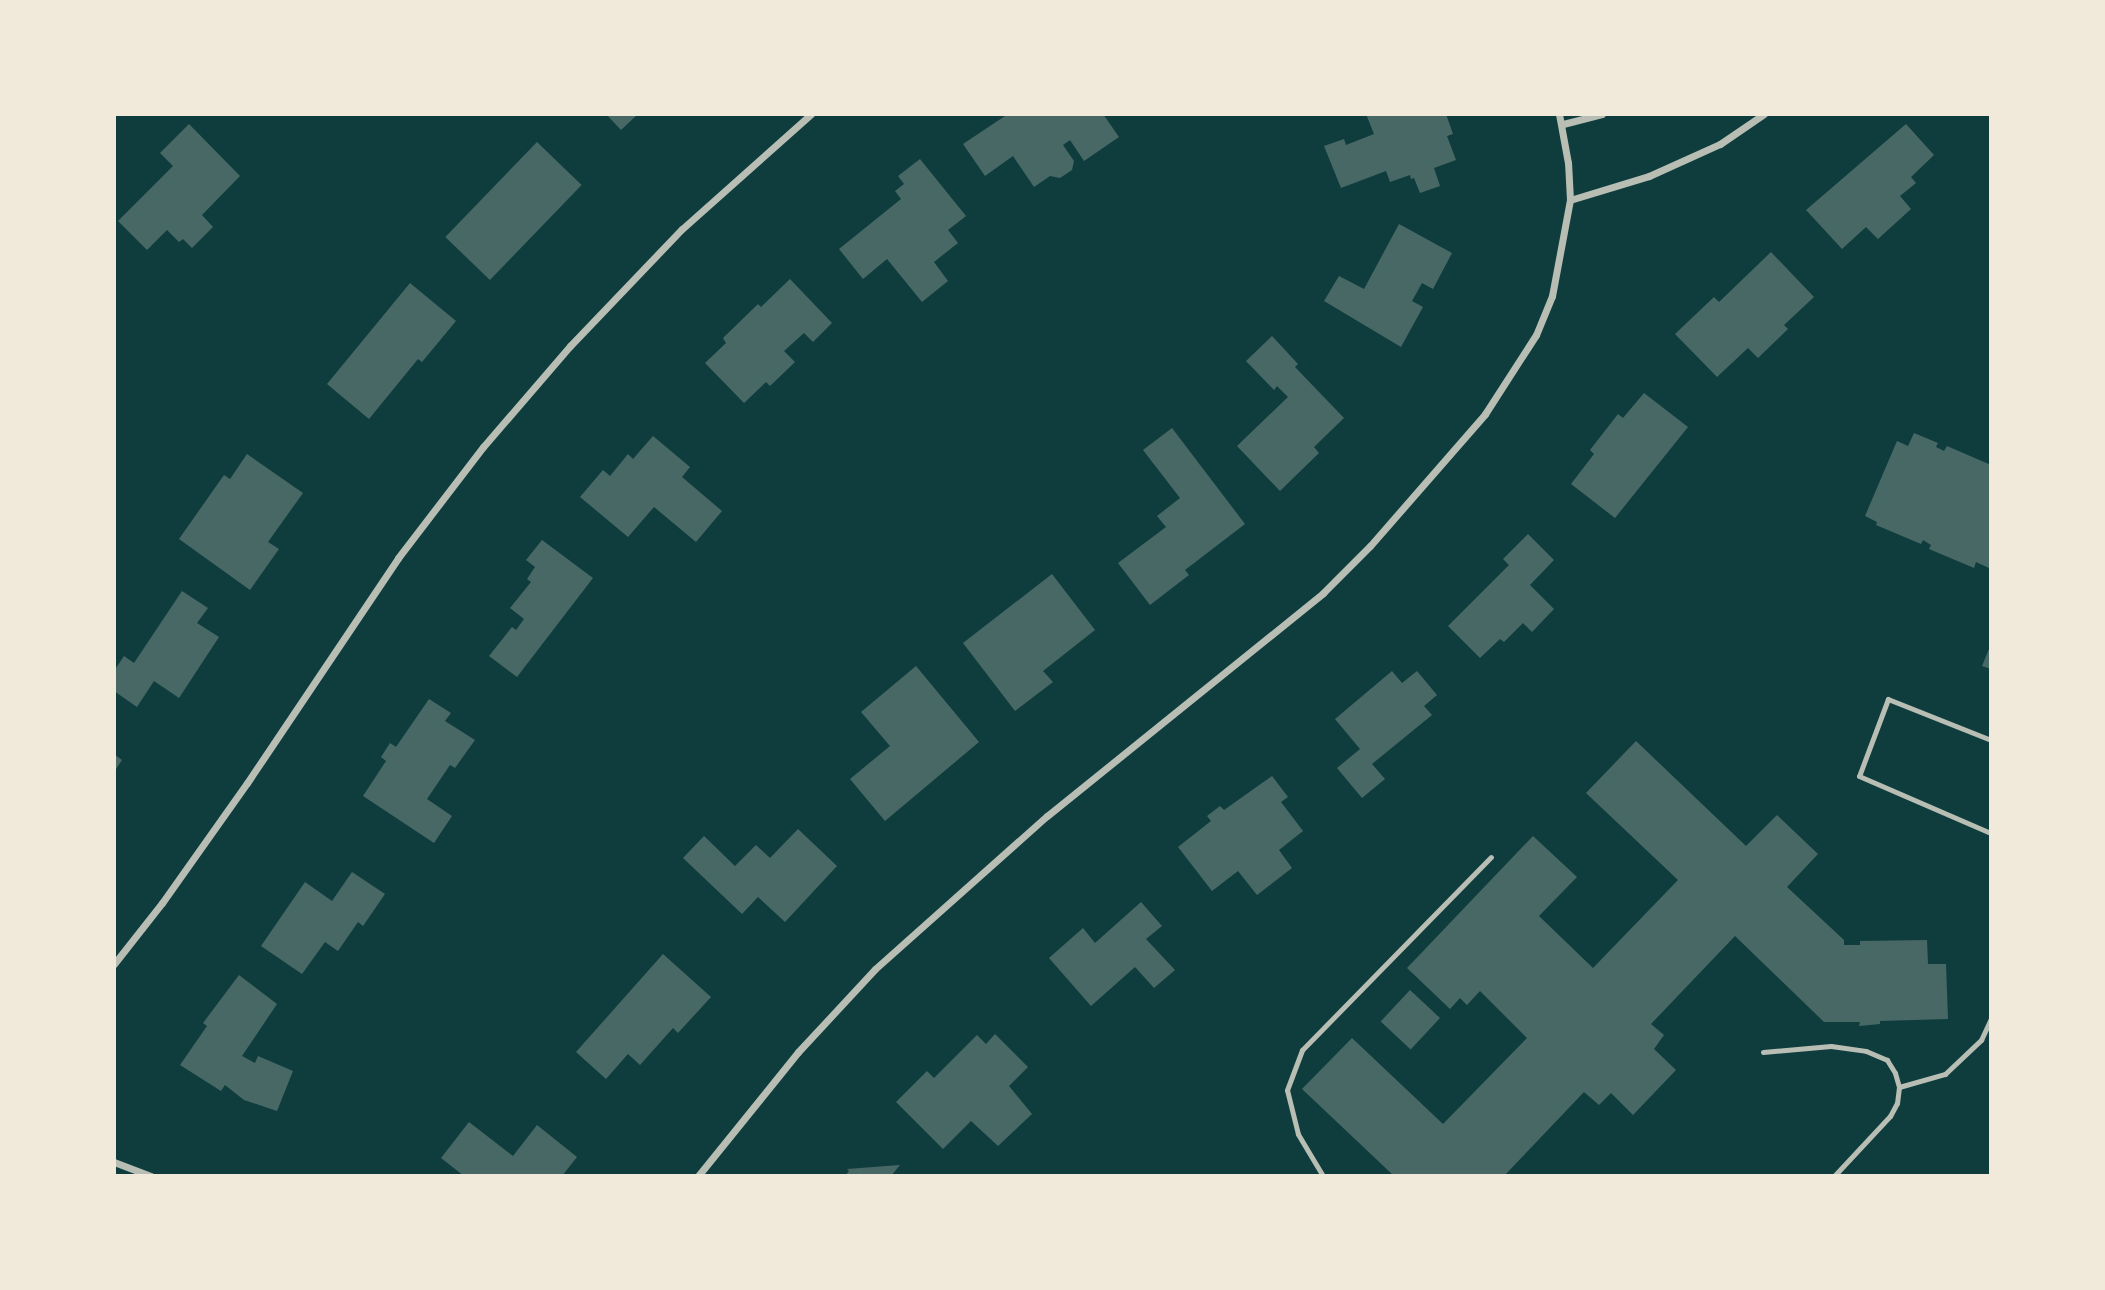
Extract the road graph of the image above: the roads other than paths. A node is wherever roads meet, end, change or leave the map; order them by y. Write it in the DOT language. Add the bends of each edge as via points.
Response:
graph roads {
  1 [pos="811,114"];
  2 [pos="1559,114"];
  3 [pos="1602,114"];
  4 [pos="1764,114"];
  5 [pos="1563,124"];
  6 [pos="1570,200"];
  7 [pos="1991,740"];
  8 [pos="1991,833"];
  9 [pos="1491,857"];
  10 [pos="114,964"];
  11 [pos="1991,1019"];
  12 [pos="1763,1052"];
  13 [pos="1899,1087"];
  14 [pos="114,1162"];
  15 [pos="150,1176"];
  16 [pos="698,1176"];
  17 [pos="1323,1176"];
  18 [pos="1833,1176"];
  1 -- 10 [label="street" via="682,229 569,346 483,447 398,558 239,794"];
  2 -- 5 [label="street"];
  3 -- 5 [label="street"];
  4 -- 6 [label="street" via="1720,144 1649,176"];
  5 -- 6 [label="street"];
  6 -- 16 [label="street" via="1552,296 1536,335 1485,414 1370,546 1302,611 1047,816 875,969 798,1052"];
  7 -- 8 [label="lane" via="1888,699 1859,776"];
  9 -- 17 [label="lane" via="1302,1050 1287,1090 1297,1134"];
  11 -- 13 [label="lane" via="1981,1040 1945,1074"];
  12 -- 13 [label="lane" via="1831,1046 1866,1051 1887,1060"];
  13 -- 18 [label="lane" via="1890,1116"];
  14 -- 15 [label="street"];
}
